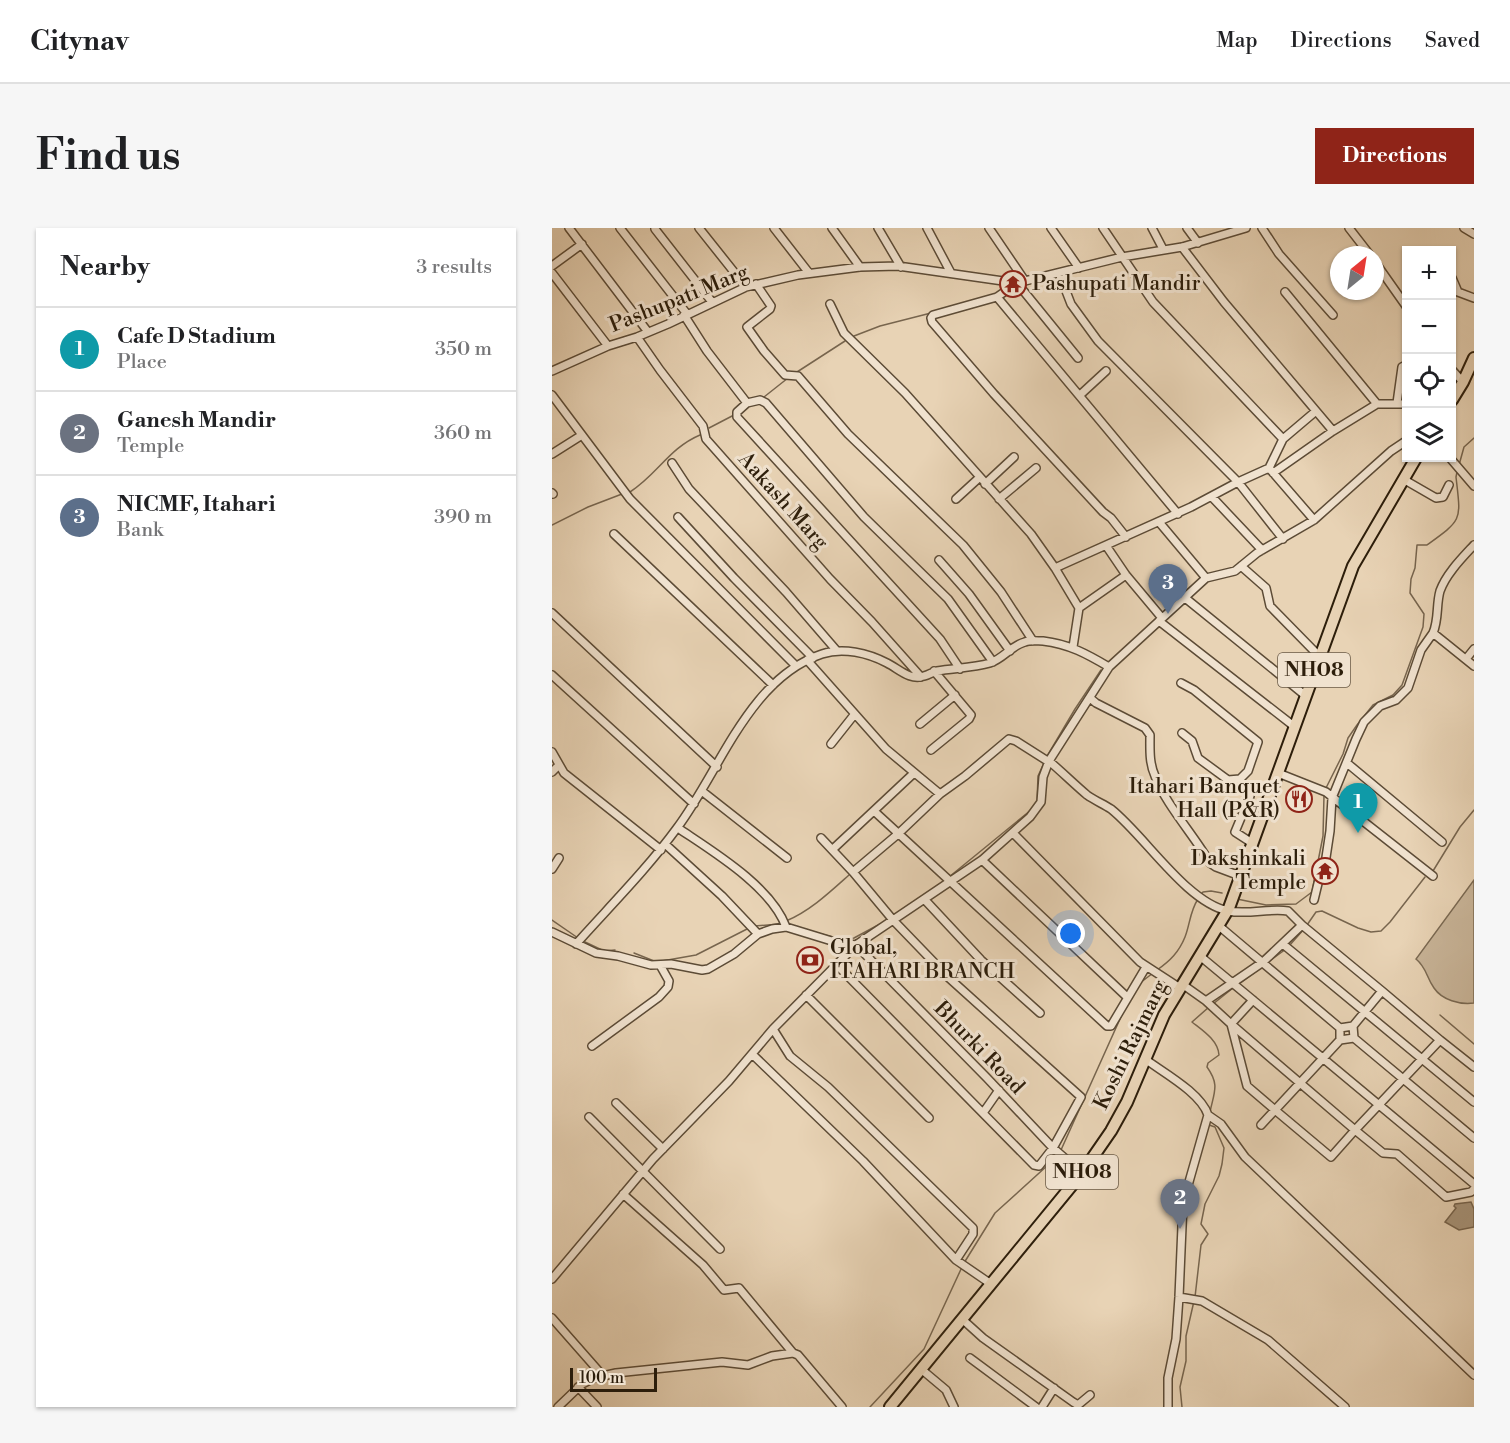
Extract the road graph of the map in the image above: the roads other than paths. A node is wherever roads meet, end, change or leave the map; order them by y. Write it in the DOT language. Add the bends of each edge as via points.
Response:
graph roads {
  1 [pos="569,228"];
  2 [pos="620,228"];
  3 [pos="699,228"];
  4 [pos="774,228"];
  5 [pos="832,228"];
  6 [pos="878,228"];
  7 [pos="927,228"];
  8 [pos="989,228"];
  9 [pos="1051,228"];
  10 [pos="1103,228"];
  11 [pos="1152,228"];
  12 [pos="1187,228"];
  13 [pos="1262,228"];
  14 [pos="1349,228"];
  15 [pos="1464,228"];
  16 [pos="655,229"];
  17 [pos="1241,229"];
  18 [pos="1474,234"];
  19 [pos="1197,243"];
  20 [pos="582,244"];
  21 [pos="1363,246"];
  22 [pos="1182,247"];
  23 [pos="1163,249"];
  24 [pos="1122,257"];
  25 [pos="552,266"];
  26 [pos="860,267"];
  27 [pos="901,267"];
  28 [pos="1079,268"];
  29 [pos="552,273"];
  30 [pos="809,273"];
  31 [pos="951,273"];
  32 [pos="1059,273"];
  33 [pos="1384,274"];
  34 [pos="1021,282"];
  35 [pos="756,284"];
  36 [pos="746,287"];
  37 [pos="1456,287"];
  38 [pos="1285,292"];
  39 [pos="997,297"];
  40 [pos="1474,298"];
  41 [pos="1403,300"];
  42 [pos="712,302"];
  43 [pos="830,304"];
  44 [pos="686,314"];
  45 [pos="1333,315"];
  46 [pos="648,332"];
  47 [pos="637,337"];
  48 [pos="608,346"];
  49 [pos="1078,358"];
  50 [pos="1474,360"];
  51 [pos="1402,367"];
  52 [pos="552,371"];
  53 [pos="1106,371"];
  54 [pos="1456,374"];
  55 [pos="1463,382"];
  56 [pos="1456,393"];
  57 [pos="552,395"];
  58 [pos="1080,395"];
  59 [pos="747,403"];
  60 [pos="1396,403"];
  61 [pos="1377,404"];
  62 [pos="1402,404"];
  63 [pos="1316,411"];
  64 [pos="1333,431"];
  65 [pos="582,435"];
  66 [pos="1283,439"];
  67 [pos="1402,444"];
  68 [pos="552,454"];
  69 [pos="1014,457"];
  70 [pos="1414,462"];
  71 [pos="1454,462"];
  72 [pos="672,463"];
  73 [pos="1036,468"];
  74 [pos="1271,471"];
  75 [pos="980,477"];
  76 [pos="1403,479"];
  77 [pos="1238,482"];
  78 [pos="985,484"];
  79 [pos="1449,485"];
  80 [pos="1474,486"];
  81 [pos="1212,496"];
  82 [pos="956,499"];
  83 [pos="999,499"];
  84 [pos="1178,514"];
  85 [pos="678,517"];
  86 [pos="1314,519"];
  87 [pos="1159,522"];
  88 [pos="614,534"];
  89 [pos="1126,537"];
  90 [pos="1283,539"];
  91 [pos="1107,547"];
  92 [pos="1262,550"];
  93 [pos="1472,550"];
  94 [pos="939,560"];
  95 [pos="1241,566"];
  96 [pos="1055,568"];
  97 [pos="1126,575"];
  98 [pos="1206,578"];
  99 [pos="1184,597"];
  100 [pos="1079,608"];
  101 [pos="552,613"];
  102 [pos="1160,619"];
  103 [pos="1433,633"];
  104 [pos="1033,641"];
  105 [pos="1073,647"];
  106 [pos="1474,650"];
  107 [pos="837,651"];
  108 [pos="1010,651"];
  109 [pos="1319,656"];
  110 [pos="810,659"];
  111 [pos="1466,659"];
  112 [pos="993,662"];
  113 [pos="795,665"];
  114 [pos="1474,666"];
  115 [pos="1109,667"];
  116 [pos="960,669"];
  117 [pos="934,671"];
  118 [pos="552,675"];
  119 [pos="921,677"];
  120 [pos="1181,683"];
  121 [pos="773,686"];
  122 [pos="955,695"];
  123 [pos="1306,696"];
  124 [pos="1090,698"];
  125 [pos="854,715"];
  126 [pos="920,724"];
  127 [pos="1295,727"];
  128 [pos="1182,734"];
  129 [pos="831,744"];
  130 [pos="931,750"];
  131 [pos="552,752"];
  132 [pos="1049,761"];
  133 [pos="1347,763"];
  134 [pos="559,765"];
  135 [pos="717,766"];
  136 [pos="552,772"];
  137 [pos="914,773"];
  138 [pos="1278,773"];
  139 [pos="1240,779"];
  140 [pos="702,792"];
  141 [pos="940,794"];
  142 [pos="1332,798"];
  143 [pos="694,804"];
  144 [pos="874,811"];
  145 [pos="678,828"];
  146 [pos="1013,833"];
  147 [pos="898,834"];
  148 [pos="821,838"];
  149 [pos="1442,842"];
  150 [pos="1252,843"];
  151 [pos="663,847"];
  152 [pos="833,849"];
  153 [pos="559,858"];
  154 [pos="787,858"];
  155 [pos="982,860"];
  156 [pos="552,869"];
  157 [pos="854,872"];
  158 [pos="1240,876"];
  159 [pos="1433,876"];
  160 [pos="950,882"];
  161 [pos="925,900"];
  162 [pos="1314,900"];
  163 [pos="1228,909"];
  164 [pos="893,920"];
  165 [pos="1219,926"];
  166 [pos="786,927"];
  167 [pos="1306,929"];
  168 [pos="553,934"];
  169 [pos="758,934"];
  170 [pos="576,944"];
  171 [pos="856,945"];
  172 [pos="1287,948"];
  173 [pos="1200,956"];
  174 [pos="1265,964"];
  175 [pos="660,965"];
  176 [pos="837,965"];
  177 [pos="1148,968"];
  178 [pos="1235,985"];
  179 [pos="1181,986"];
  180 [pos="1382,991"];
  181 [pos="806,995"];
  182 [pos="1126,997"];
  183 [pos="1253,1000"];
  184 [pos="1209,1004"];
  185 [pos="1365,1012"];
  186 [pos="1040,1013"];
  187 [pos="1231,1024"];
  188 [pos="1353,1026"];
  189 [pos="1340,1028"];
  190 [pos="773,1029"];
  191 [pos="1354,1038"];
  192 [pos="1340,1040"];
  193 [pos="1440,1040"];
  194 [pos="592,1046"];
  195 [pos="752,1054"];
  196 [pos="1323,1058"];
  197 [pos="1145,1059"];
  198 [pos="1422,1059"];
  199 [pos="1474,1067"];
  200 [pos="1403,1079"];
  201 [pos="1300,1083"];
  202 [pos="999,1090"];
  203 [pos="1474,1102"];
  204 [pos="616,1103"];
  205 [pos="1379,1105"];
  206 [pos="1275,1110"];
  207 [pos="982,1113"];
  208 [pos="589,1117"];
  209 [pos="1210,1117"];
  210 [pos="929,1118"];
  211 [pos="1261,1125"];
  212 [pos="1355,1130"];
  213 [pos="1474,1138"];
  214 [pos="663,1149"];
  215 [pos="1057,1152"];
  216 [pos="642,1172"];
  217 [pos="1082,1173"];
  218 [pos="1474,1184"];
  219 [pos="1474,1189"];
  220 [pos="623,1194"];
  221 [pos="720,1249"];
  222 [pos="958,1261"];
  223 [pos="552,1278"];
  224 [pos="991,1284"];
  225 [pos="1179,1297"];
  226 [pos="552,1318"];
  227 [pos="962,1319"];
  228 [pos="793,1353"];
  229 [pos="970,1358"];
  230 [pos="921,1369"];
  231 [pos="1474,1375"];
  232 [pos="603,1376"];
  233 [pos="578,1387"];
  234 [pos="1054,1388"];
  235 [pos="1090,1395"];
  236 [pos="558,1407"];
  237 [pos="597,1407"];
  238 [pos="842,1407"];
  239 [pos="890,1407"];
  240 [pos="954,1407"];
  241 [pos="1036,1407"];
  242 [pos="1042,1407"];
  243 [pos="1168,1407"];
  244 [pos="1345,1407"];
  1 -- 20 [label="street"];
  2 -- 44 [label="street"];
  3 -- 36 [label="street"];
  4 -- 30 [label="street"];
  5 -- 26 [label="street"];
  6 -- 27 [label="street"];
  7 -- 31 [label="street"];
  8 -- 34 [label="street"];
  9 -- 28 [label="street"];
  10 -- 24 [label="street"];
  11 -- 23 [label="street"];
  12 -- 19 [label="street"];
  13 -- 45 [label="street" via="1279,254"];
  14 -- 21 [label="street"];
  15 -- 18 [label="street"];
  16 -- 42 [label="street"];
  17 -- 19 [label="street, Pashupati Marg"];
  19 -- 22 [label="street, Pashupati Marg"];
  20 -- 25 [label="street"];
  20 -- 46 [label="street"];
  22 -- 23 [label="street, Pashupati Marg"];
  22 -- 63 [label="street"];
  23 -- 24 [label="street, Pashupati Marg"];
  24 -- 28 [label="street, Pashupati Marg"];
  24 -- 66 [label="street" via="1153,302"];
  26 -- 27 [label="street, Pashupati Marg"];
  26 -- 30 [label="street, Pashupati Marg"];
  27 -- 31 [label="street, Pashupati Marg"];
  28 -- 32 [label="street, Pashupati Marg"];
  29 -- 48 [label="street"];
  30 -- 35 [label="street, Pashupati Marg"];
  31 -- 34 [label="street, Pashupati Marg"];
  32 -- 34 [label="street, Pashupati Marg"];
  32 -- 77 [label="street" via="1071,304 1098,341"];
  33 -- 41 [label="street"];
  34 -- 39 [label="street"];
  34 -- 49 [label="street"];
  35 -- 36 [label="street, Pashupati Marg"];
  35 -- 104 [label="street" via="771,306 747,327 764,351 785,375 798,376 848,434 963,545 1001,592"];
  36 -- 42 [label="street, Pashupati Marg"];
  37 -- 40 [label="street"];
  38 -- 61 [label="street"];
  39 -- 58 [label="street"];
  39 -- 89 [label="street" via="933,315 931,320"];
  42 -- 44 [label="street, Pashupati Marg"];
  43 -- 75 [label="street" via="844,333 905,393"];
  44 -- 46 [label="street, Pashupati Marg"];
  44 -- 59 [label="street" via="707,351"];
  46 -- 47 [label="street, Pashupati Marg"];
  47 -- 48 [label="street, Pashupati Marg"];
  47 -- 119 [label="street, Aakash Marg" via="704,426 706,439"];
  48 -- 52 [label="street, Pashupati Marg"];
  50 -- 55 [label="main road"];
  51 -- 60 [label="street"];
  53 -- 58 [label="street"];
  54 -- 55 [label="street"];
  55 -- 56 [label="main road"];
  57 -- 65 [label="street"];
  58 -- 84 [label="street"];
  59 -- 112 [label="street" via="766,403 864,517 948,599"];
  59 -- 116 [label="street" via="737,414 940,639"];
  60 -- 61 [label="street"];
  60 -- 62 [label="street"];
  61 -- 64 [label="street"];
  63 -- 64 [label="street"];
  63 -- 66 [label="street"];
  64 -- 74 [label="street"];
  65 -- 68 [label="street"];
  65 -- 113 [label="street" via="626,493"];
  66 -- 74 [label="street"];
  67 -- 86 [label="street"];
  69 -- 78 [label="street"];
  70 -- 76 [label="main road, Koshi Rajmarg / NH08"];
  71 -- 80 [label="street"];
  72 -- 107 [label="street" via="690,489"];
  73 -- 83 [label="street"];
  74 -- 77 [label="street"];
  74 -- 86 [label="street"];
  75 -- 78 [label="street"];
  75 -- 82 [label="street"];
  76 -- 79 [label="street" via="1436,498 1443,496"];
  76 -- 109 [label="main road, Koshi Rajmarg / NH08" via="1353,566"];
  77 -- 81 [label="street"];
  77 -- 90 [label="street"];
  78 -- 83 [label="street"];
  81 -- 84 [label="street"];
  81 -- 92 [label="street"];
  83 -- 96 [label="street"];
  84 -- 87 [label="street"];
  85 -- 110 [label="street"];
  86 -- 90 [label="street"];
  87 -- 89 [label="street"];
  87 -- 98 [label="street"];
  88 -- 121 [label="street"];
  89 -- 91 [label="street"];
  90 -- 92 [label="street"];
  91 -- 96 [label="street"];
  91 -- 97 [label="street"];
  92 -- 95 [label="street"];
  93 -- 103 [label="street" via="1443,584"];
  94 -- 108 [label="street"];
  95 -- 98 [label="street"];
  95 -- 109 [label="street" via="1266,588 1270,606"];
  96 -- 100 [label="street"];
  97 -- 100 [label="street"];
  97 -- 102 [label="street"];
  98 -- 99 [label="street"];
  99 -- 102 [label="street"];
  99 -- 123 [label="street"];
  100 -- 105 [label="street"];
  101 -- 135 [label="street"];
  102 -- 115 [label="street"];
  102 -- 127 [label="street"];
  103 -- 111 [label="street"];
  103 -- 133 [label="street" via="1421,650 1408,688 1364,722"];
  104 -- 105 [label="street"];
  104 -- 108 [label="street"];
  105 -- 115 [label="street"];
  106 -- 111 [label="street"];
  107 -- 110 [label="street"];
  107 -- 119 [label="street" via="868,656 910,676"];
  108 -- 112 [label="street"];
  109 -- 123 [label="main road, Koshi Rajmarg / NH08"];
  110 -- 113 [label="street"];
  110 -- 125 [label="street"];
  111 -- 114 [label="street"];
  112 -- 116 [label="street"];
  113 -- 121 [label="street"];
  115 -- 124 [label="street"];
  116 -- 117 [label="street"];
  117 -- 119 [label="street"];
  117 -- 122 [label="street"];
  118 -- 143 [label="street"];
  120 -- 139 [label="street" via="1258,742 1248,771"];
  121 -- 135 [label="street" via="744,719"];
  122 -- 126 [label="street"];
  122 -- 130 [label="street" via="971,714 970,718"];
  123 -- 127 [label="main road, Koshi Rajmarg / NH08"];
  124 -- 132 [label="street"];
  124 -- 158 [label="street" via="1145,728 1150,735 1149,754 1155,776 1164,794 1210,862"];
  125 -- 129 [label="street"];
  125 -- 137 [label="street"];
  127 -- 138 [label="main road, Koshi Rajmarg / NH08"];
  128 -- 139 [label="street" via="1192,741 1198,758 1228,780"];
  131 -- 134 [label="street"];
  132 -- 141 [label="street" via="1009,739"];
  132 -- 146 [label="street" via="1037,810"];
  132 -- 163 [label="street" via="1110,809 1193,892"];
  133 -- 142 [label="street"];
  133 -- 149 [label="street"];
  134 -- 136 [label="street"];
  134 -- 151 [label="street" via="564,773"];
  135 -- 140 [label="street"];
  137 -- 141 [label="street"];
  137 -- 144 [label="street"];
  138 -- 142 [label="street"];
  138 -- 150 [label="main road, Koshi Rajmarg / NH08"];
  139 -- 150 [label="street" via="1250,796 1235,834"];
  140 -- 143 [label="street"];
  140 -- 154 [label="street"];
  141 -- 147 [label="street"];
  142 -- 159 [label="street"];
  142 -- 162 [label="street" via="1325,864"];
  143 -- 145 [label="street"];
  144 -- 147 [label="street"];
  144 -- 152 [label="street"];
  145 -- 151 [label="street"];
  145 -- 166 [label="street" via="754,884"];
  146 -- 155 [label="street"];
  146 -- 177 [label="street"];
  147 -- 157 [label="street"];
  147 -- 160 [label="street"];
  148 -- 152 [label="street"];
  150 -- 158 [label="main road, Koshi Rajmarg / NH08"];
  151 -- 169 [label="street" via="722,896"];
  151 -- 170 [label="street"];
  152 -- 157 [label="street"];
  153 -- 156 [label="street"];
  155 -- 160 [label="street"];
  155 -- 182 [label="street"];
  157 -- 164 [label="street"];
  158 -- 163 [label="main road, Koshi Rajmarg / NH08"];
  160 -- 161 [label="street"];
  160 -- 182 [label="street" via="1107,1026 1111,1026"];
  161 -- 164 [label="street"];
  161 -- 186 [label="street" via="981,960"];
  163 -- 165 [label="main road, Koshi Rajmarg / NH08"];
  163 -- 167 [label="street" via="1288,910"];
  164 -- 171 [label="street"];
  164 -- 215 [label="street" via="949,978 1081,1097"];
  165 -- 173 [label="main road, Koshi Rajmarg / NH08"];
  165 -- 174 [label="street"];
  166 -- 169 [label="street"];
  166 -- 171 [label="street"];
  167 -- 172 [label="street"];
  167 -- 180 [label="street"];
  168 -- 170 [label="street"];
  169 -- 175 [label="street" via="708,969"];
  170 -- 175 [label="street" via="596,953"];
  171 -- 176 [label="street"];
  171 -- 202 [label="street, Bhurki Road"];
  172 -- 174 [label="street"];
  172 -- 185 [label="street"];
  173 -- 178 [label="street"];
  173 -- 179 [label="main road, Koshi Rajmarg / NH08"];
  174 -- 178 [label="street"];
  174 -- 189 [label="street"];
  175 -- 194 [label="street" via="669,981 659,998"];
  176 -- 181 [label="street"];
  176 -- 207 [label="street"];
  177 -- 179 [label="street"];
  177 -- 182 [label="street"];
  178 -- 183 [label="street"];
  178 -- 184 [label="street"];
  179 -- 184 [label="street"];
  179 -- 197 [label="main road, Koshi Rajmarg / NH08"];
  180 -- 185 [label="street"];
  180 -- 193 [label="street"];
  181 -- 190 [label="street"];
  181 -- 210 [label="street"];
  183 -- 187 [label="street"];
  183 -- 196 [label="street"];
  184 -- 187 [label="street"];
  185 -- 188 [label="street"];
  185 -- 198 [label="street"];
  187 -- 201 [label="street"];
  187 -- 206 [label="street" via="1247,1086"];
  188 -- 189 [label="street"];
  188 -- 191 [label="street"];
  189 -- 192 [label="street"];
  190 -- 195 [label="street"];
  190 -- 222 [label="street" via="790,1056 828,1087 973,1228"];
  191 -- 192 [label="street"];
  191 -- 200 [label="street"];
  192 -- 196 [label="street"];
  193 -- 198 [label="street"];
  193 -- 199 [label="street"];
  195 -- 214 [label="street"];
  195 -- 222 [label="street" via="863,1161"];
  196 -- 201 [label="street"];
  196 -- 205 [label="street"];
  197 -- 209 [label="street" via="1199,1098"];
  197 -- 217 [label="main road, Koshi Rajmarg / NH08" via="1111,1131"];
  198 -- 200 [label="street"];
  198 -- 203 [label="street"];
  200 -- 205 [label="street"];
  200 -- 213 [label="street"];
  201 -- 206 [label="street"];
  201 -- 212 [label="street"];
  202 -- 207 [label="street"];
  202 -- 215 [label="street, Bhurki Road"];
  204 -- 214 [label="street"];
  205 -- 212 [label="street"];
  205 -- 218 [label="street"];
  206 -- 211 [label="street"];
  206 -- 212 [label="street" via="1331,1157"];
  207 -- 215 [label="street" via="1037,1167"];
  208 -- 216 [label="street"];
  209 -- 225 [label="street" via="1182,1203"];
  209 -- 231 [label="street" via="1221,1124 1245,1157"];
  212 -- 219 [label="street" via="1383,1154 1397,1154 1446,1197"];
  214 -- 216 [label="street"];
  215 -- 217 [label="street, Bhurki Road"];
  216 -- 220 [label="street"];
  216 -- 221 [label="street"];
  217 -- 224 [label="main road, Koshi Rajmarg / NH08"];
  220 -- 223 [label="street"];
  220 -- 228 [label="street" via="703,1265 724,1290 739,1288"];
  222 -- 224 [label="street"];
  224 -- 227 [label="main road, Koshi Rajmarg / NH08"];
  225 -- 243 [label="street"];
  225 -- 244 [label="street" via="1221,1311 1268,1340"];
  226 -- 232 [label="street"];
  227 -- 230 [label="main road, Koshi Rajmarg / NH08"];
  227 -- 234 [label="street"];
  228 -- 232 [label="street" via="748,1365 722,1362"];
  228 -- 238 [label="street"];
  229 -- 241 [label="street"];
  230 -- 239 [label="main road, Koshi Rajmarg / NH08"];
  230 -- 240 [label="street" via="946,1390"];
  232 -- 233 [label="street"];
  233 -- 236 [label="street"];
  233 -- 237 [label="street"];
  234 -- 235 [label="street" via="1078,1405"];
  234 -- 242 [label="street"];
}
